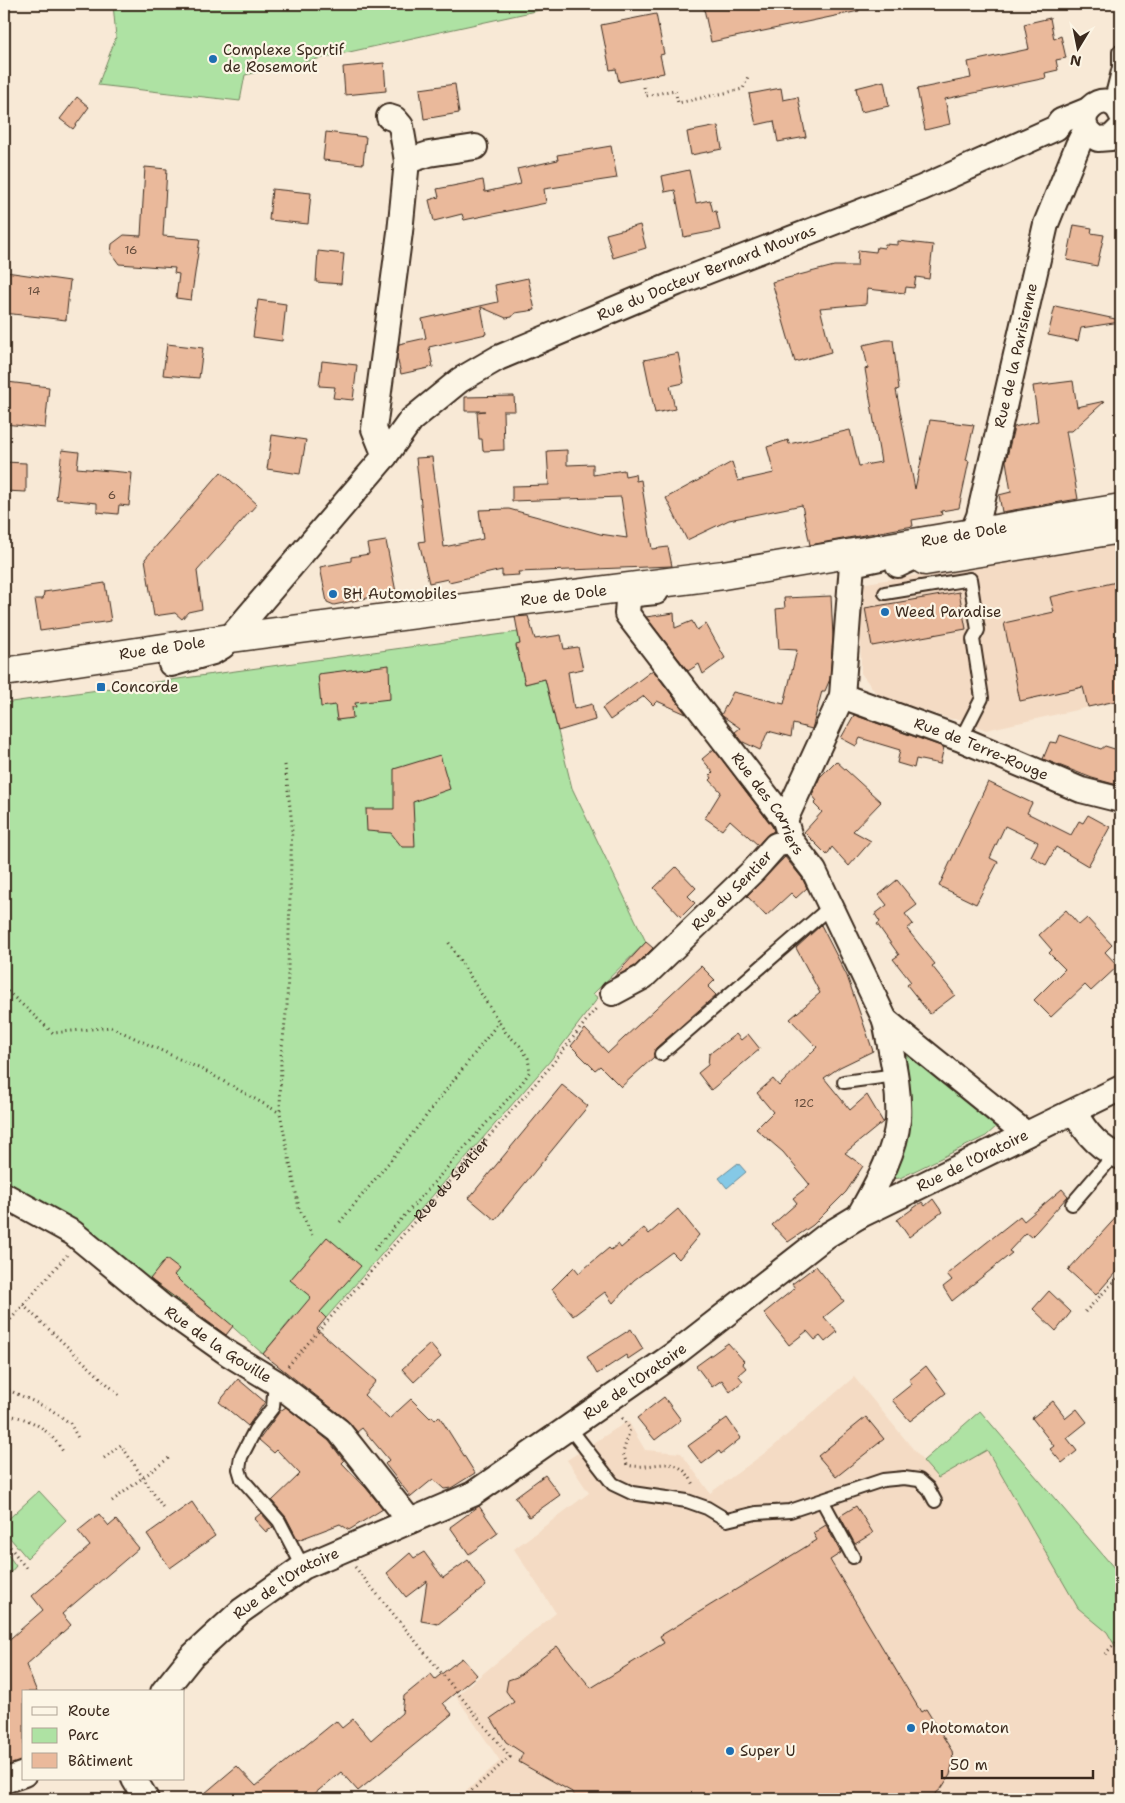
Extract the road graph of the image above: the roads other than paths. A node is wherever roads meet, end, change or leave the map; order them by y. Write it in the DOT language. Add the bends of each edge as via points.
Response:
graph roads {
  1 [pos="1120,53"];
  2 [pos="388,117"];
  3 [pos="1109,119"];
  4 [pos="475,147"];
  5 [pos="407,161"];
  6 [pos="384,456"];
  7 [pos="1121,508"];
  8 [pos="1121,529"];
  9 [pos="972,533"];
  10 [pos="902,555"];
  11 [pos="850,573"];
  12 [pos="723,575"];
  13 [pos="885,593"];
  14 [pos="627,605"];
  15 [pos="230,638"];
  16 [pos="171,664"];
  17 [pos="4,672"];
  18 [pos="4,688"];
  19 [pos="842,696"];
  20 [pos="961,739"];
  21 [pos="1121,800"];
  22 [pos="788,831"];
  23 [pos="831,906"];
  24 [pos="613,993"];
  25 [pos="885,1020"];
  26 [pos="661,1054"];
  27 [pos="896,1075"];
  28 [pos="844,1082"];
  29 [pos="1121,1088"];
  30 [pos="1075,1113"];
  31 [pos="1026,1134"];
  32 [pos="1118,1156"];
  33 [pos="4,1195"];
  34 [pos="1072,1204"];
  35 [pos="859,1216"];
  36 [pos="275,1382"];
  37 [pos="569,1427"];
  38 [pos="935,1501"];
  39 [pos="823,1502"];
  40 [pos="410,1521"];
  41 [pos="853,1557"];
  42 [pos="303,1567"];
  43 [pos="165,1690"];
  44 [pos="22,1775"];
  45 [pos="135,1780"];
  46 [pos="4,1781"];
  47 [pos="146,1799"];
  1 -- 3 [label="lane"];
  2 -- 5 [label="street" via="401,126"];
  3 -- 6 [label="street, Rue du Docteur Bernard Mouras" via="1070,129 1056,128 922,188 677,283 498,358 437,397 411,420"];
  3 -- 9 [label="street, Rue de la Parisienne" via="1065,178 1046,224 979,516"];
  4 -- 5 [label="street"];
  5 -- 6 [label="street" via="374,429"];
  6 -- 15 [label="street, Rue du Docteur Bernard Mouras"];
  7 -- 9 [label="main road, Rue de Dole"];
  8 -- 10 [label="main road, Rue de Dole"];
  9 -- 10 [label="main road, Rue de Dole"];
  10 -- 11 [label="main road, Rue de Dole"];
  10 -- 12 [label="main road, Rue de Dole"];
  11 -- 14 [label="main road, Rue de Dole"];
  11 -- 19 [label="street"];
  12 -- 14 [label="street" via="718,583 636,594"];
  12 -- 15 [label="main road, Rue de Dole"];
  13 -- 20 [label="lane" via="970,578 978,630 973,639 982,698"];
  14 -- 16 [label="main road, Rue de Dole" via="535,610 403,627 367,636"];
  14 -- 22 [label="street, Rue des Carriers" via="627,614"];
  15 -- 16 [label="street, Rue du Docteur Bernard Mouras" via="214,652"];
  15 -- 17 [label="main road, Rue de Dole"];
  16 -- 18 [label="main road, Rue de Dole"];
  19 -- 20 [label="street, Rue de Terre-Rouge"];
  19 -- 22 [label="street"];
  20 -- 21 [label="street, Rue de Terre-Rouge" via="1081,790"];
  22 -- 23 [label="street, Rue des Carriers" via="814,871"];
  22 -- 24 [label="street, Rue du Sentier" via="754,870 643,977"];
  23 -- 25 [label="street, Rue des Carriers"];
  23 -- 26 [label="lane"];
  25 -- 27 [label="street, Rue des Carriers"];
  25 -- 31 [label="street, Rue des Carriers"];
  27 -- 28 [label="lane"];
  27 -- 35 [label="street, Rue des Carriers" via="898,1120 893,1144"];
  29 -- 30 [label="street, Rue de l'Oratoire"];
  30 -- 31 [label="street, Rue de l'Oratoire"];
  30 -- 32 [label="street" via="1084,1130 1097,1143"];
  31 -- 35 [label="street, Rue de l'Oratoire"];
  32 -- 34 [label="lane"];
  33 -- 36 [label="street, Rue de la Gouille" via="74,1233 182,1321"];
  35 -- 37 [label="street, Rue de l'Oratoire" via="826,1236 676,1353"];
  36 -- 40 [label="street, Rue de la Gouille" via="339,1431"];
  36 -- 42 [label="lane" via="273,1406 255,1430 241,1457 239,1469 242,1479 279,1521"];
  37 -- 39 [label="lane" via="613,1484 632,1494 686,1501 727,1520 756,1513 790,1511"];
  37 -- 40 [label="street, Rue de l'Oratoire" via="473,1494"];
  38 -- 39 [label="lane" via="919,1480 904,1478 883,1480"];
  39 -- 41 [label="lane"];
  40 -- 42 [label="street, Rue de l'Oratoire"];
  42 -- 43 [label="street, Rue de l'Oratoire" via="240,1611 191,1658"];
  44 -- 46 [label="street"];
  45 -- 47 [label="street"];
}
